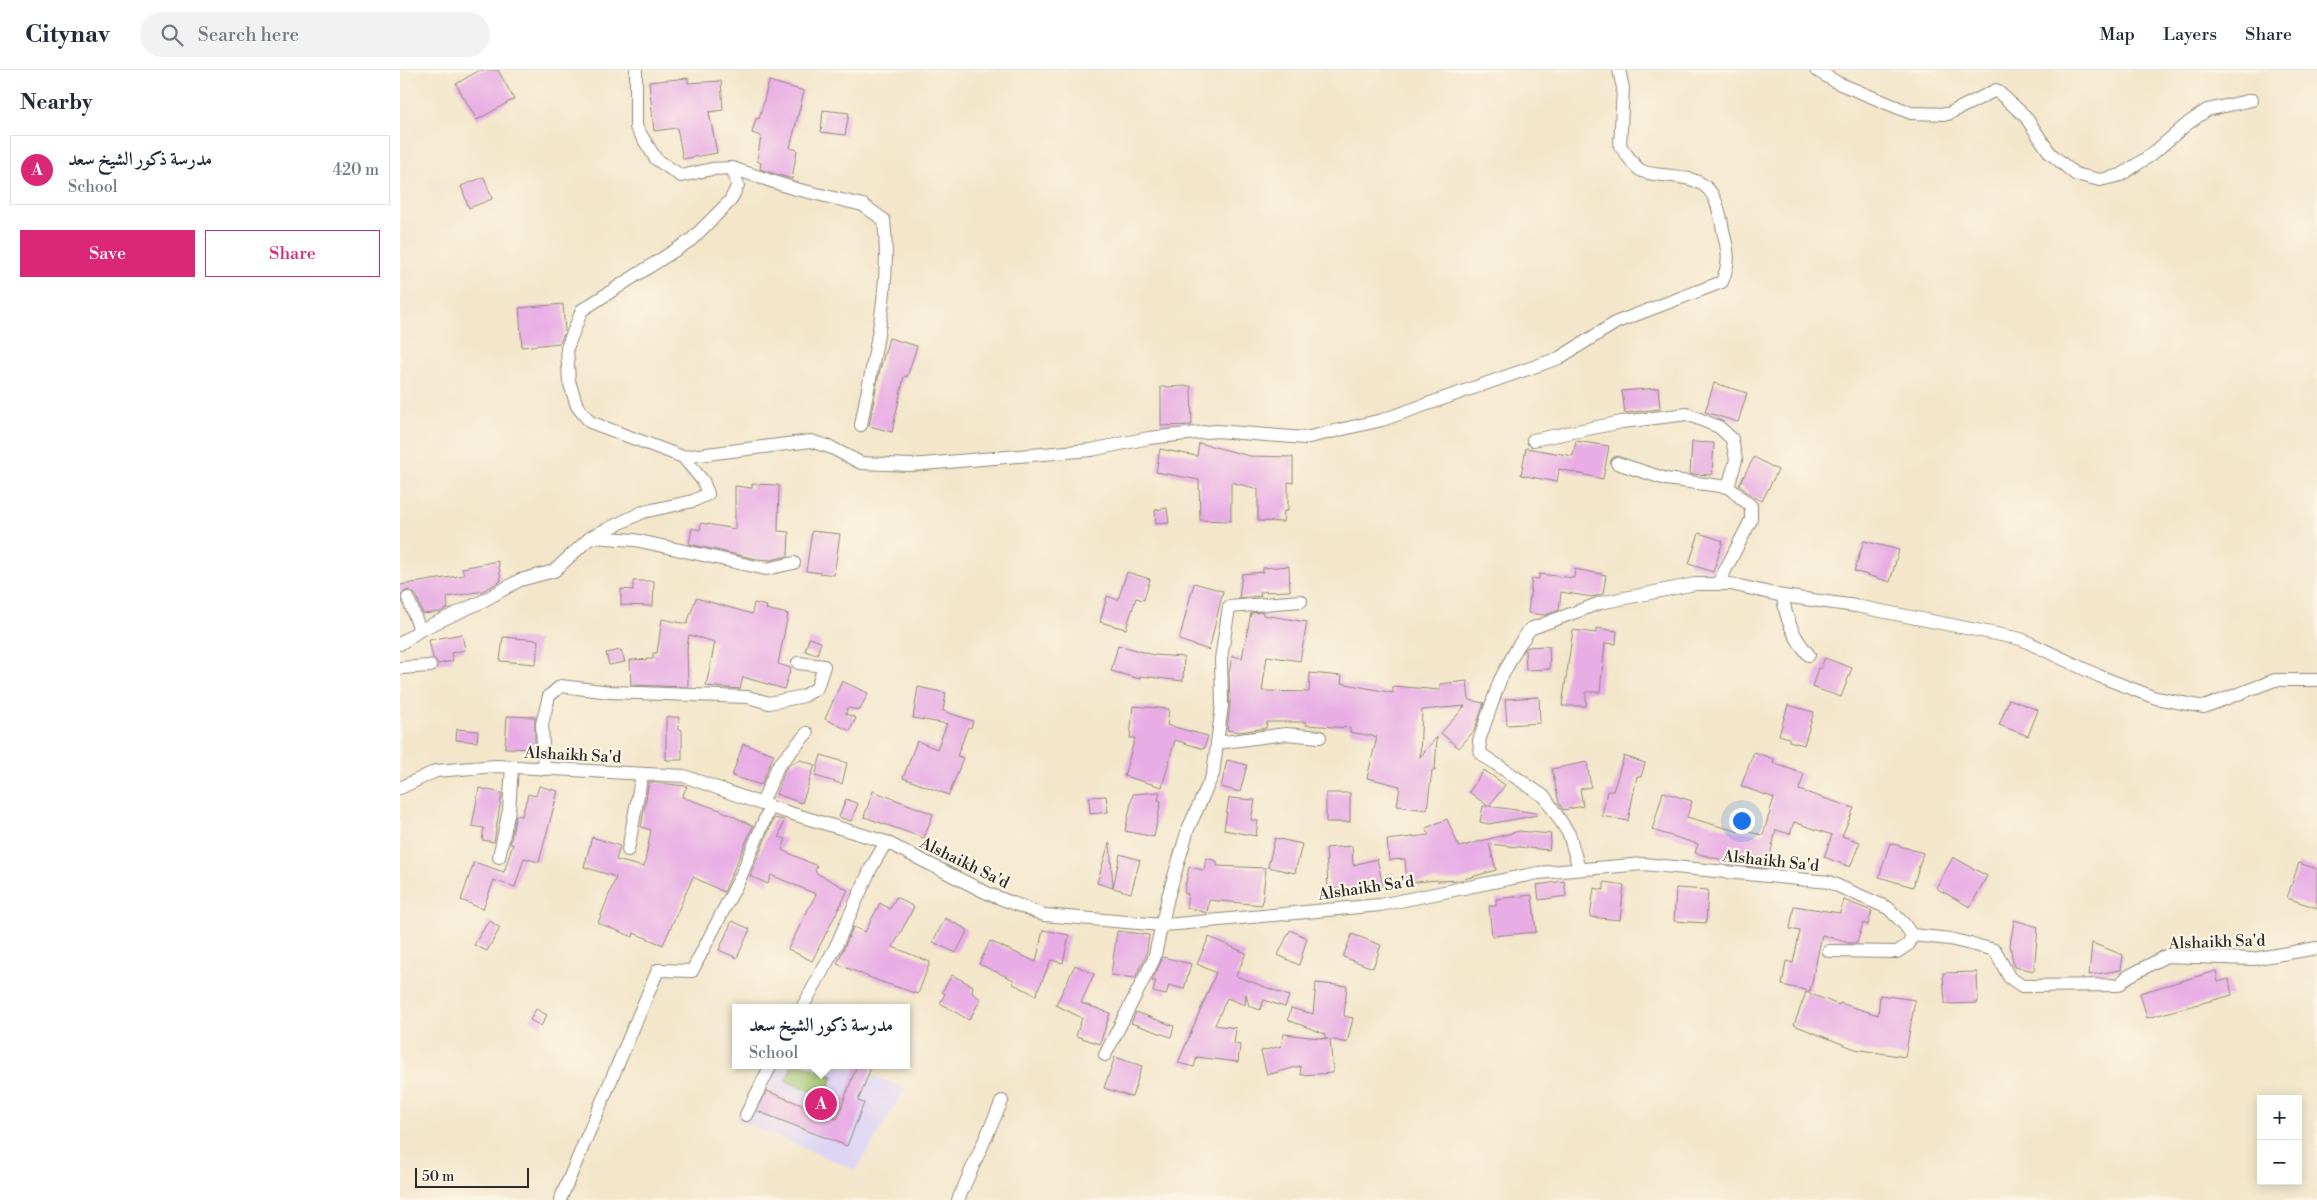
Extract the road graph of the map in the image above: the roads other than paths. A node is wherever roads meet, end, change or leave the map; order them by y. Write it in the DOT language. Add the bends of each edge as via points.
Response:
graph roads {
  1 [pos="636,70"];
  2 [pos="1619,70"];
  3 [pos="1816,70"];
  4 [pos="2252,100"];
  5 [pos="732,168"];
  6 [pos="861,425"];
  7 [pos="1533,440"];
  8 [pos="683,457"];
  9 [pos="1617,463"];
  10 [pos="1728,487"];
  11 [pos="591,537"];
  12 [pos="794,562"];
  13 [pos="1718,584"];
  14 [pos="1783,596"];
  15 [pos="408,598"];
  16 [pos="1301,601"];
  17 [pos="420,630"];
  18 [pos="400,644"];
  19 [pos="1809,655"];
  20 [pos="798,663"];
  21 [pos="430,666"];
  22 [pos="400,668"];
  23 [pos="2317,680"];
  24 [pos="807,734"];
  25 [pos="1320,737"];
  26 [pos="1217,743"];
  27 [pos="512,767"];
  28 [pos="544,768"];
  29 [pos="642,774"];
  30 [pos="400,787"];
  31 [pos="766,805"];
  32 [pos="886,842"];
  33 [pos="628,850"];
  34 [pos="499,857"];
  35 [pos="1579,869"];
  36 [pos="1162,925"];
  37 [pos="1912,935"];
  38 [pos="2317,948"];
  39 [pos="1829,951"];
  40 [pos="804,1004"];
  41 [pos="1105,1054"];
  42 [pos="769,1069"];
  43 [pos="1002,1101"];
  44 [pos="746,1115"];
  45 [pos="560,1200"];
  46 [pos="958,1200"];
  1 -- 5 [label="street" via="636,127 656,159 681,176"];
  2 -- 8 [label="street" via="1623,88 1620,146 1640,170 1703,183 1713,194 1721,214 1729,262 1722,282 1617,322 1559,358 1382,420 1305,438 1216,431 1149,438 1091,450 911,465 861,463 811,441"];
  3 -- 4 [label="street" via="1838,83 1911,113 1948,114 1996,90 2025,116 2050,153 2076,174 2100,180 2121,175 2207,110"];
  5 -- 6 [label="street" via="792,188 863,205 884,220 888,247 881,311"];
  5 -- 8 [label="street" via="738,185 730,201 691,240 582,310 568,348 569,381 577,406 590,422"];
  7 -- 10 [label="street" via="1622,422 1687,414 1720,427 1732,439 1736,460"];
  8 -- 11 [label="street" via="703,481 708,494 693,501 643,512"];
  9 -- 10 [label="street" via="1666,478"];
  10 -- 13 [label="street" via="1751,506 1751,520"];
  11 -- 12 [label="street" via="635,540 766,569"];
  11 -- 17 [label="street" via="554,571 520,580"];
  13 -- 14 [label="street"];
  13 -- 35 [label="street" via="1695,584 1600,603 1530,629 1500,680 1479,741 1481,754 1546,797 1569,834"];
  14 -- 19 [label="street" via="1798,643"];
  14 -- 23 [label="street" via="1856,606 2022,639 2099,676 2156,698 2204,707 2274,680"];
  15 -- 17 [label="street"];
  16 -- 26 [label="street" via="1229,608 1221,659 1222,705"];
  17 -- 18 [label="street"];
  20 -- 28 [label="street" via="824,666 817,688 804,696 768,703 748,696 610,692 561,686 548,696 542,724"];
  21 -- 22 [label="street"];
  24 -- 31 [label="street" via="778,766"];
  25 -- 26 [label="street" via="1286,734"];
  26 -- 36 [label="street" via="1213,774 1188,829"];
  27 -- 28 [label="street, Alshaikh Sa'd"];
  27 -- 30 [label="street, Alshaikh Sa'd" via="436,771"];
  27 -- 34 [label="street" via="509,810"];
  28 -- 29 [label="street, Alshaikh Sa'd"];
  29 -- 31 [label="street, Alshaikh Sa'd" via="684,776"];
  29 -- 33 [label="street"];
  31 -- 32 [label="street, Alshaikh Sa'd"];
  31 -- 45 [label="street" via="740,878 692,971 658,970"];
  32 -- 36 [label="street, Alshaikh Sa'd" via="989,894 1044,915"];
  32 -- 40 [label="street"];
  35 -- 36 [label="street, Alshaikh Sa'd" via="1538,872 1380,905"];
  35 -- 37 [label="street, Alshaikh Sa'd" via="1643,864 1829,882 1888,908"];
  36 -- 41 [label="street" via="1154,959"];
  37 -- 38 [label="street, Alshaikh Sa'd" via="1950,939 1995,950 2009,977 2022,986 2118,985 2166,956 2253,959"];
  37 -- 39 [label="street" via="1909,944 1897,952"];
  42 -- 44 [label="street"];
  43 -- 46 [label="street"];
}
